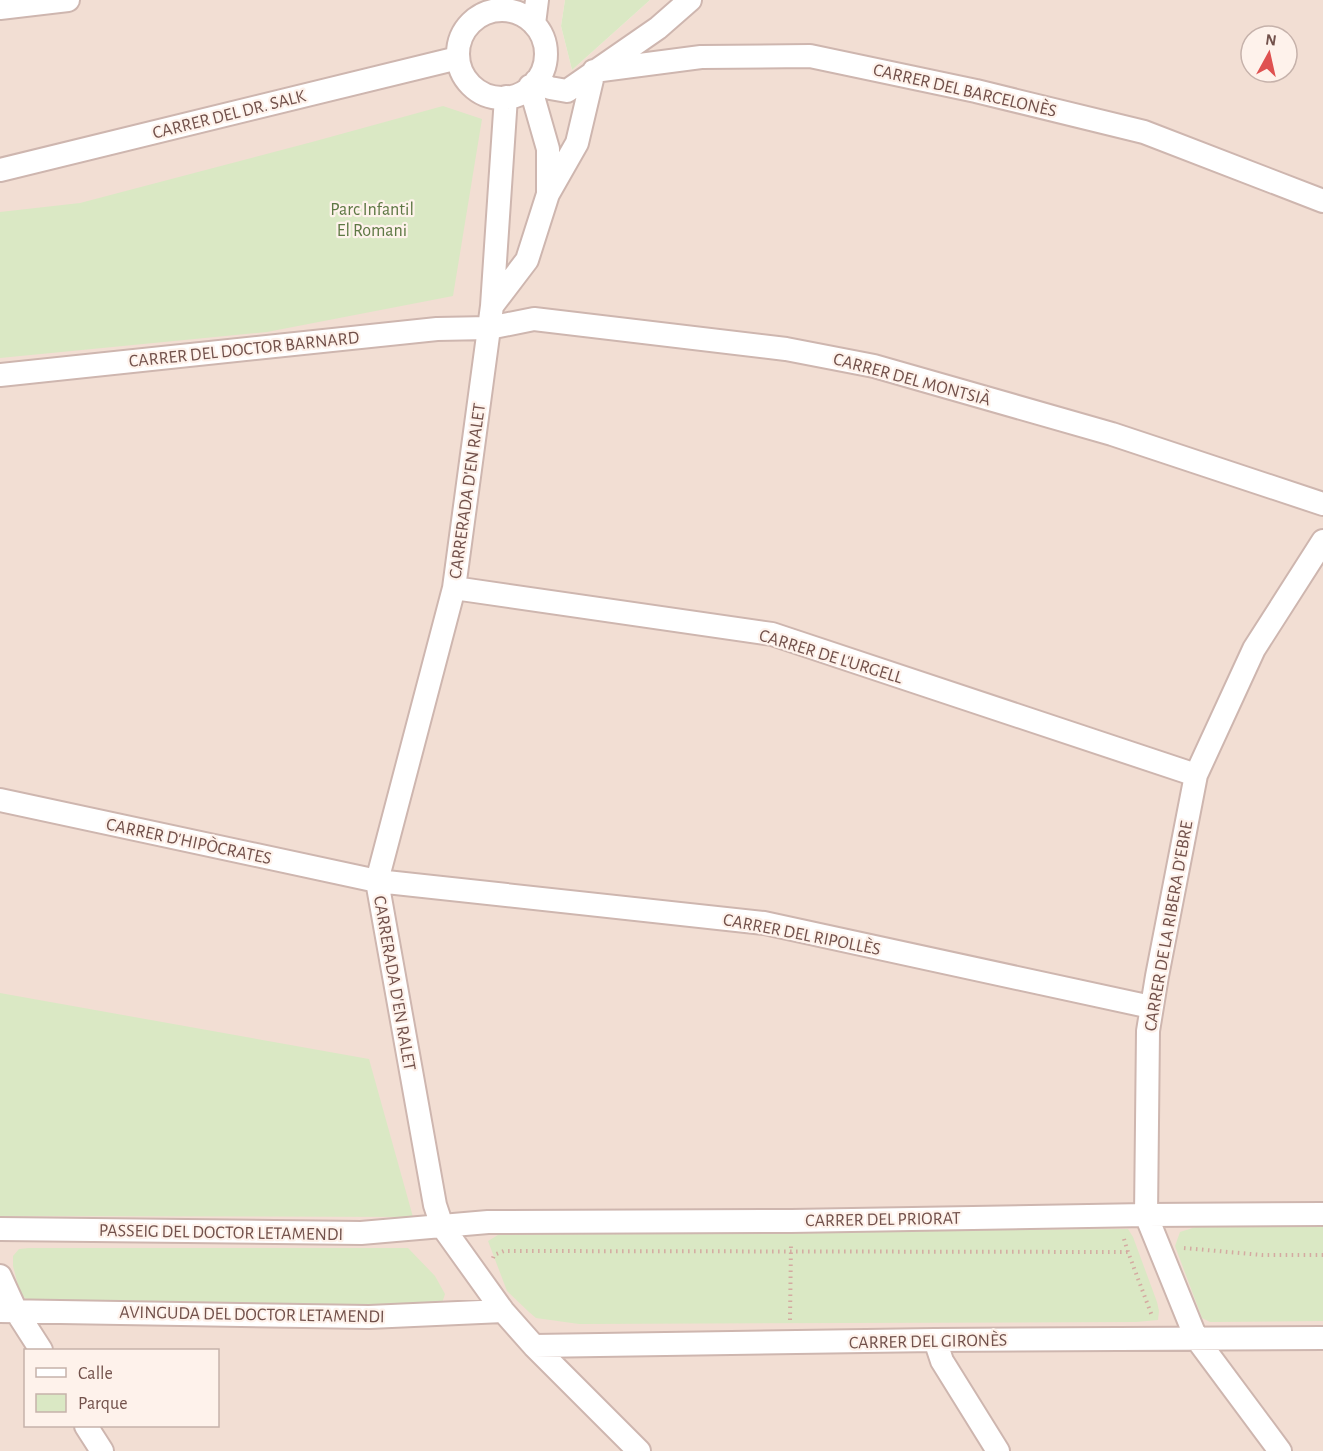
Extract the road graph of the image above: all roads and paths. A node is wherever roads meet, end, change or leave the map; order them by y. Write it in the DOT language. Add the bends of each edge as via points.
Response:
graph roads {
  1 [pos="68,0"];
  2 [pos="537,0"];
  3 [pos="690,0"];
  4 [pos="510,5"];
  5 [pos="0,8"];
  6 [pos="534,24"];
  7 [pos="458,58"];
  8 [pos="594,71"];
  9 [pos="533,84"];
  10 [pos="506,97"];
  11 [pos="0,170"];
  12 [pos="548,194"];
  13 [pos="1323,201"];
  14 [pos="492,306"];
  15 [pos="489,328"];
  16 [pos="0,375"];
  17 [pos="1323,504"];
  18 [pos="1323,540"];
  19 [pos="454,588"];
  20 [pos="1196,775"];
  21 [pos="0,800"];
  22 [pos="377,881"];
  23 [pos="1151,1007"];
  24 [pos="1323,1214"];
  25 [pos="1146,1215"];
  26 [pos="442,1226"];
  27 [pos="0,1229"];
  28 [pos="1122,1229"];
  29 [pos="791,1241"];
  30 [pos="1184,1248"];
  31 [pos="791,1252"];
  32 [pos="1128,1252"];
  33 [pos="1323,1255"];
  34 [pos="491,1263"];
  35 [pos="0,1276"];
  36 [pos="8,1311"];
  37 [pos="503,1311"];
  38 [pos="1155,1323"];
  39 [pos="790,1324"];
  40 [pos="1196,1338"];
  41 [pos="1323,1338"];
  42 [pos="935,1340"];
  43 [pos="534,1346"];
  44 [pos="40,1349"];
  45 [pos="87,1427"];
  46 [pos="102,1451"];
  47 [pos="639,1451"];
  48 [pos="998,1451"];
  49 [pos="1280,1451"];
  1 -- 5 [label="street"];
  2 -- 6 [label="street"];
  3 -- 8 [label="street" via="658,28"];
  4 -- 6 [label="street"];
  4 -- 7 [label="street" via="490,11 465,29"];
  6 -- 9 [label="street" via="545,49 540,76"];
  7 -- 10 [label="street" via="471,85 483,94"];
  7 -- 11 [label="street, CARRER DEL DR. SALK"];
  8 -- 9 [label="street" via="567,91"];
  8 -- 12 [label="street, CARRERADA D'EN RALET" via="577,143"];
  8 -- 13 [label="street, CARRER DEL BARCELONÈS" via="701,57 810,56 1144,132"];
  9 -- 10 [label="street"];
  9 -- 12 [label="street, CARRERADA D'EN RALET" via="548,149"];
  10 -- 14 [label="street, CARRERADA D'EN RALET"];
  12 -- 14 [label="street, CARRERADA D'EN RALET" via="527,260"];
  14 -- 15 [label="street, CARRERADA D'EN RALET"];
  15 -- 16 [label="street, CARRER DEL DOCTOR BARNARD" via="438,329"];
  15 -- 17 [label="street, CARRER DEL MONTSIÀ" via="534,319 786,349 874,366 1112,434"];
  15 -- 19 [label="street, CARRERADA D'EN RALET"];
  18 -- 20 [label="street, CARRER DE LA RIBERA D'EBRE" via="1254,649"];
  19 -- 20 [label="street, CARRER DE L'URGELL" via="772,634"];
  19 -- 22 [label="street, CARRERADA D'EN RALET"];
  20 -- 23 [label="street, CARRER DE LA RIBERA D'EBRE"];
  21 -- 22 [label="street, CARRER D'HIPÒCRATES"];
  22 -- 23 [label="street, CARRER DEL RIPOLLÈS" via="764,923"];
  22 -- 26 [label="street, CARRERADA D'EN RALET"];
  23 -- 25 [label="street, CARRER DE LA RIBERA D'EBRE"];
  24 -- 25 [label="street, CARRER DEL PRIORAT"];
  25 -- 26 [label="street, CARRER DEL PRIORAT" via="488,1222"];
  25 -- 40 [label="street, CARRER DE LA RIBERA D'EBRE"];
  26 -- 27 [label="street, PASSEIG DEL DOCTOR LETAMENDI" via="361,1233"];
  26 -- 37 [label="street, CARRERADA D'EN RALET"];
  28 -- 32 [label="path"];
  29 -- 31 [label="path"];
  30 -- 33 [label="path" via="1262,1255"];
  31 -- 32 [label="path"];
  31 -- 34 [label="path" via="504,1251 494,1255"];
  31 -- 39 [label="path"];
  32 -- 38 [label="path"];
  35 -- 36 [label="street"];
  36 -- 37 [label="street, AVINGUDA DEL DOCTOR LETAMENDI" via="369,1317"];
  36 -- 44 [label="street"];
  37 -- 43 [label="street, CARRERADA D'EN RALET"];
  40 -- 41 [label="street, CARRER DEL GIRONÈS"];
  40 -- 42 [label="street, CARRER DEL GIRONÈS"];
  40 -- 49 [label="street, CARRER DE LA RIBERA D'EBRE"];
  42 -- 43 [label="street, CARRER DEL GIRONÈS"];
  42 -- 48 [label="street" via="942,1361"];
  43 -- 47 [label="street, CARRERADA D'EN RALET"];
  45 -- 46 [label="street"];
}
